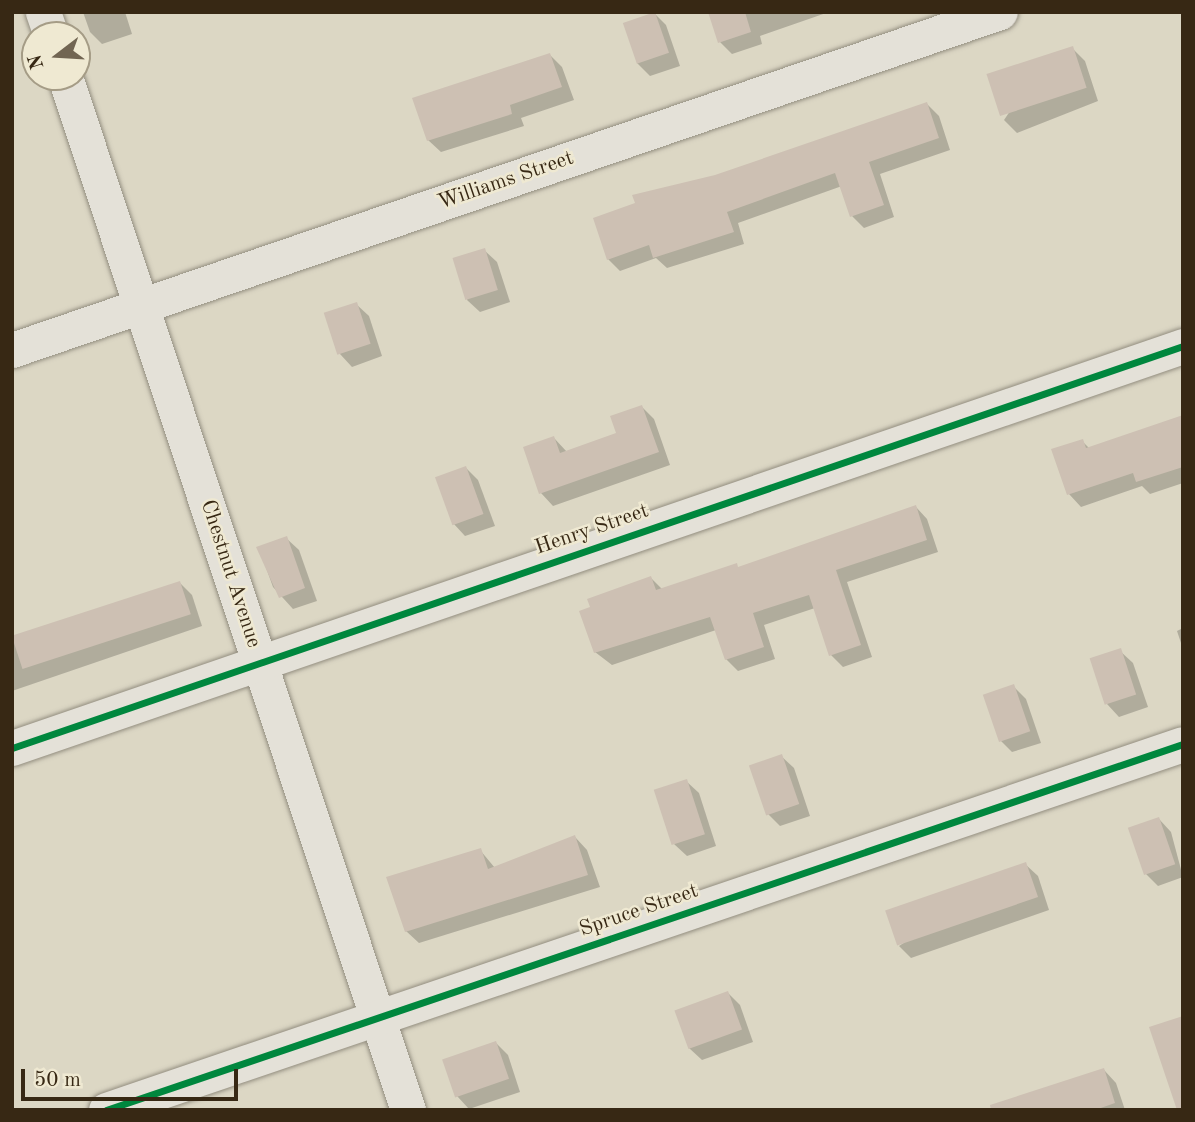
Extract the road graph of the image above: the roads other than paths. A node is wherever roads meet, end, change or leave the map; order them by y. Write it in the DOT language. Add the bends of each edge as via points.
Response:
graph roads {
  1 [pos="1000,12"];
  2 [pos="70,91"];
  3 [pos="141,306"];
  4 [pos="1183,346"];
  5 [pos="12,350"];
  6 [pos="259,663"];
  7 [pos="1183,744"];
  8 [pos="12,748"];
  9 [pos="378,1018"];
  10 [pos="106,1110"];
  11 [pos="408,1110"];
  1 -- 3 [label="street, Williams Street"];
  2 -- 3 [label="street, Chestnut Avenue"];
  3 -- 5 [label="street, Williams Street"];
  3 -- 6 [label="street, Chestnut Avenue"];
  4 -- 6 [label="street, Henry Street"];
  6 -- 8 [label="street, Henry Street"];
  6 -- 9 [label="street, Chestnut Avenue"];
  7 -- 9 [label="street, Spruce Street"];
  9 -- 10 [label="street, Spruce Street"];
  9 -- 11 [label="street, Chestnut Avenue"];
}
